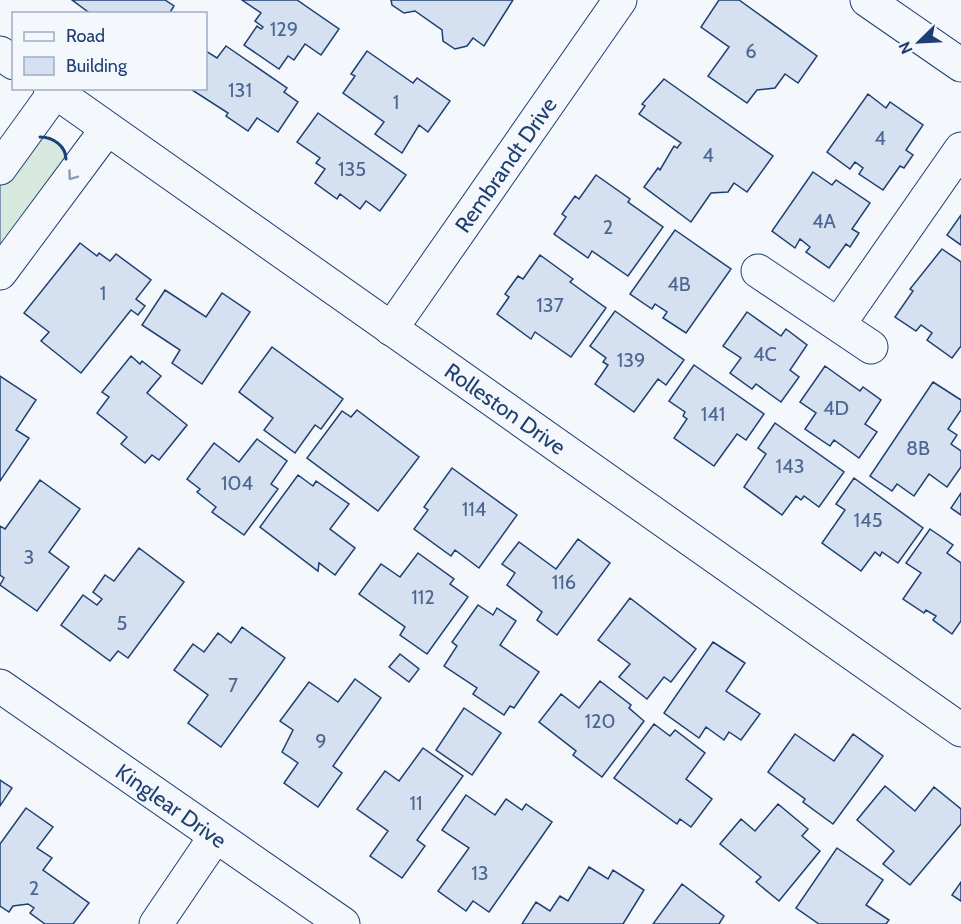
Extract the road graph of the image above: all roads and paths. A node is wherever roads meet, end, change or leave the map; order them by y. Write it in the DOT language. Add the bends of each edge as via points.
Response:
graph roads {
  1 [pos="620,0"];
  2 [pos="867,0"];
  3 [pos="961,64"];
  4 [pos="52,90"];
  5 [pos="107,129"];
  6 [pos="961,149"];
  7 [pos="0,168"];
  8 [pos="758,271"];
  9 [pos="0,273"];
  10 [pos="839,324"];
  11 [pos="391,329"];
  12 [pos="871,347"];
  13 [pos="0,686"];
  14 [pos="961,730"];
  15 [pos="215,837"];
  16 [pos="156,924"];
  17 [pos="343,924"];
  1 -- 11 [label="street, Rembrandt Drive"];
  2 -- 3 [label="street"];
  4 -- 5 [label="street, Rolleston Drive"];
  4 -- 7 [label="street"];
  5 -- 9 [label="street, one-way"];
  5 -- 11 [label="street, Rolleston Drive"];
  6 -- 10 [label="street"];
  8 -- 10 [label="street"];
  10 -- 12 [label="street"];
  11 -- 14 [label="street, Rolleston Drive"];
  13 -- 15 [label="street, Kinglear Drive"];
  15 -- 16 [label="street"];
  15 -- 17 [label="street, Kinglear Drive"];
}
